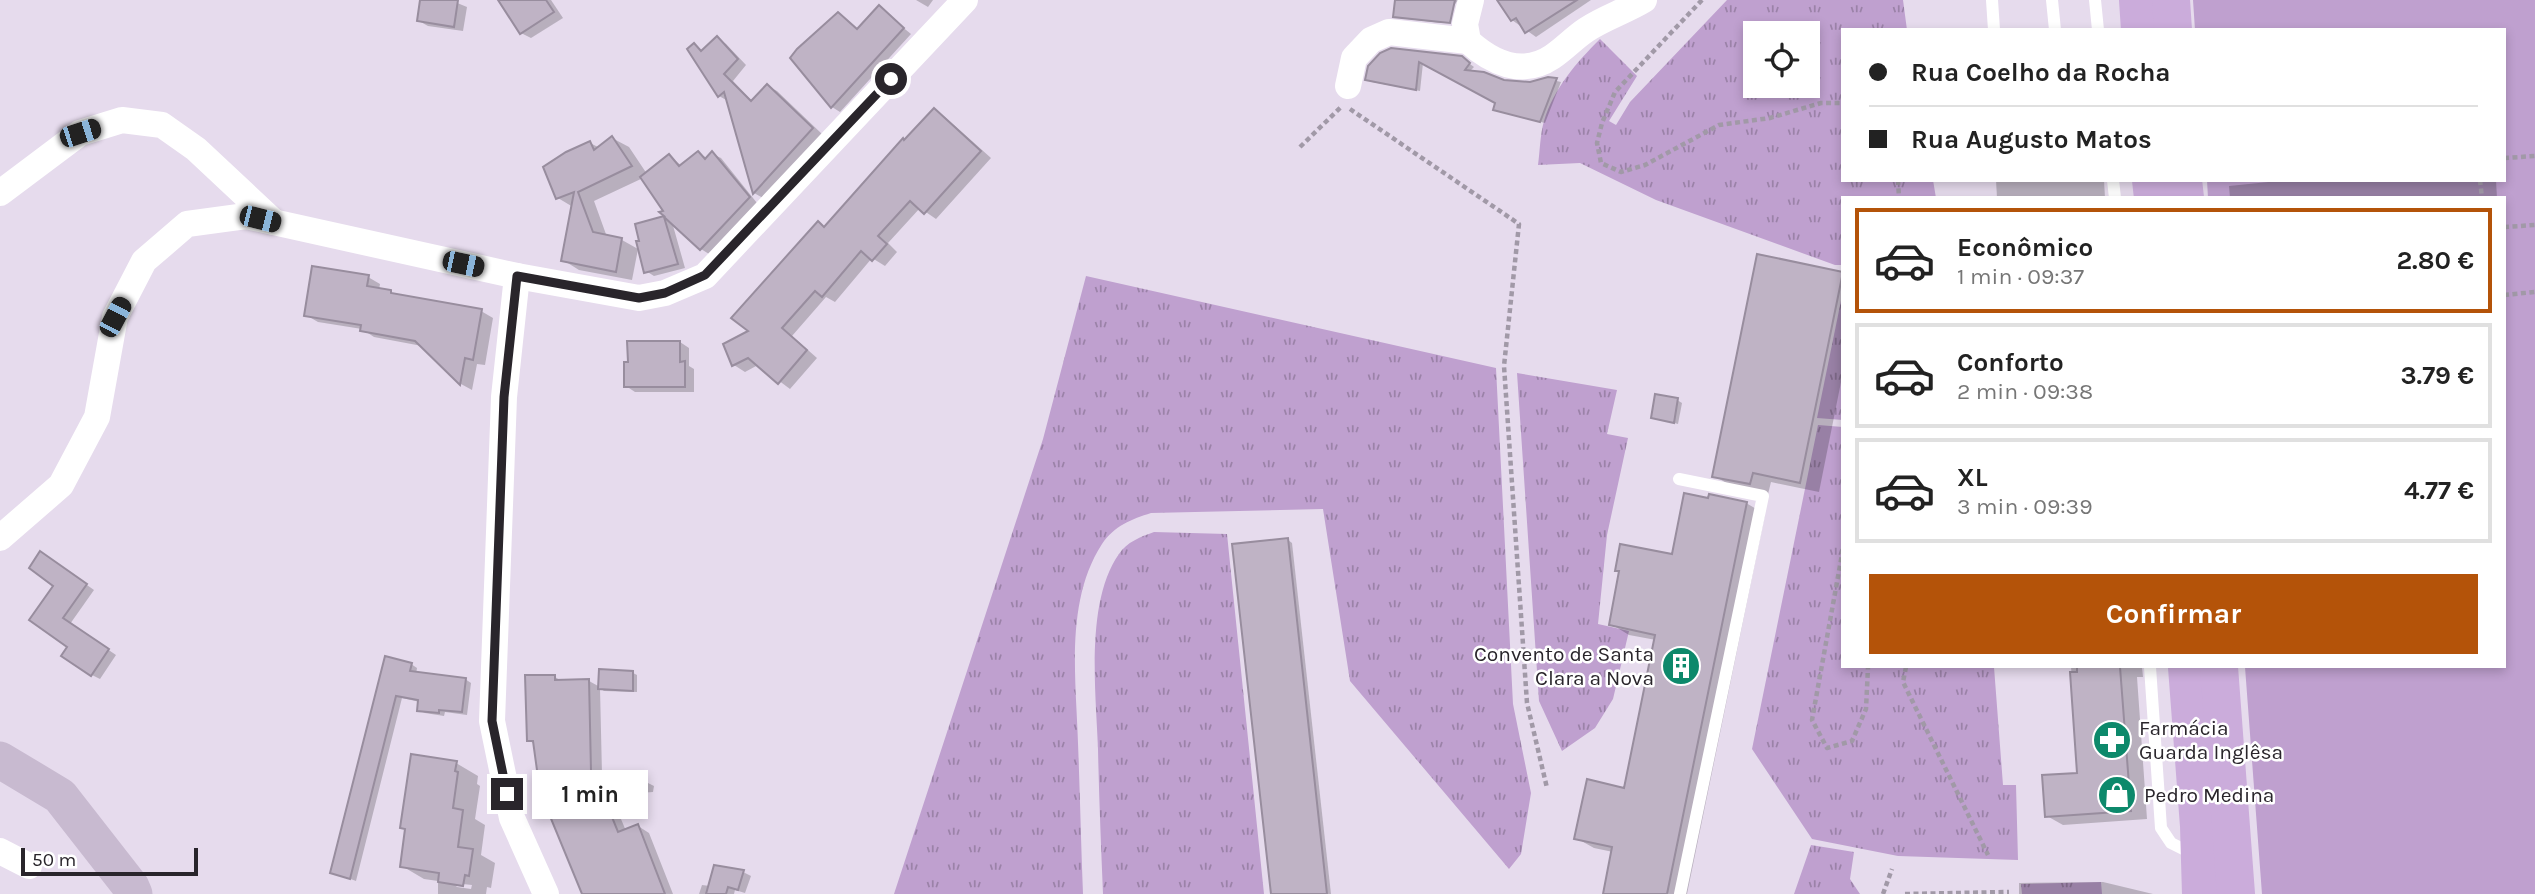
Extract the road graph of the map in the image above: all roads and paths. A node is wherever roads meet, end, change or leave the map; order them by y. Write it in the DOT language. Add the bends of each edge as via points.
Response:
graph roads {
  1 [pos="965,0"];
  2 [pos="1471,0"];
  3 [pos="1643,0"];
  4 [pos="1702,0"];
  5 [pos="1992,0"];
  6 [pos="2052,0"];
  7 [pos="2095,0"];
  8 [pos="2138,0"];
  9 [pos="2171,0"];
  10 [pos="1994,28"];
  11 [pos="2055,28"];
  12 [pos="2098,28"];
  13 [pos="2140,28"];
  14 [pos="2173,28"];
  15 [pos="1468,41"];
  16 [pos="1348,86"];
  17 [pos="1841,103"];
  18 [pos="1300,146"];
  19 [pos="2535,156"];
  20 [pos="2506,158"];
  21 [pos="0,193"];
  22 [pos="275,223"];
  23 [pos="2535,225"];
  24 [pos="2506,227"];
  25 [pos="517,276"];
  26 [pos="2535,292"];
  27 [pos="2506,295"];
  28 [pos="1679,479"];
  29 [pos="0,538"];
  30 [pos="1841,560"];
  31 [pos="1868,668"];
  32 [pos="1906,668"];
  33 [pos="2150,668"];
  34 [pos="2187,668"];
  35 [pos="2219,668"];
  36 [pos="0,761"];
  37 [pos="1547,788"];
  38 [pos="0,851"];
  39 [pos="1988,855"];
  40 [pos="29,866"];
  41 [pos="1892,869"];
  42 [pos="2201,876"];
  43 [pos="2009,892"];
  44 [pos="134,894"];
  45 [pos="546,894"];
  46 [pos="1680,894"];
  47 [pos="1884,894"];
  48 [pos="1905,894"];
  49 [pos="2236,894"];
  1 -- 25 [label="street" via="705,275 665,293 639,298"];
  2 -- 15 [label="street" via="1465,24"];
  3 -- 15 [label="street" via="1587,29 1534,65 1497,63"];
  4 -- 17 [label="path" via="1615,92 1597,143 1601,163 1621,172 1645,165 1719,125 1770,118 1821,103"];
  5 -- 10 [label="lane"];
  6 -- 11 [label="lane"];
  7 -- 12 [label="lane"];
  8 -- 13 [label="main road"];
  9 -- 14 [label="main road"];
  15 -- 16 [label="street" via="1389,32 1371,40 1353,58"];
  18 -- 37 [label="path" via="1343,104 1519,224 1504,366 1527,703"];
  19 -- 20 [label="path"];
  21 -- 22 [label="street" via="80,133 121,120 162,125 196,149"];
  22 -- 25 [label="street"];
  22 -- 29 [label="street" via="246,216 187,224 144,261 115,317 91,428 61,485"];
  23 -- 24 [label="path"];
  25 -- 45 [label="street" via="504,397 492,721 512,818"];
  26 -- 27 [label="path"];
  28 -- 46 [label="lane" via="1763,496"];
  30 -- 31 [label="path" via="1812,720 1827,748 1852,741 1866,709"];
  32 -- 39 [label="path" via="1903,682"];
  33 -- 42 [label="lane" via="2161,828"];
  34 -- 42 [label="main road"];
  35 -- 49 [label="main road"];
  36 -- 44 [label="street" via="60,796"];
  38 -- 40 [label="street"];
  41 -- 47 [label="path"];
  43 -- 48 [label="path"];
}
